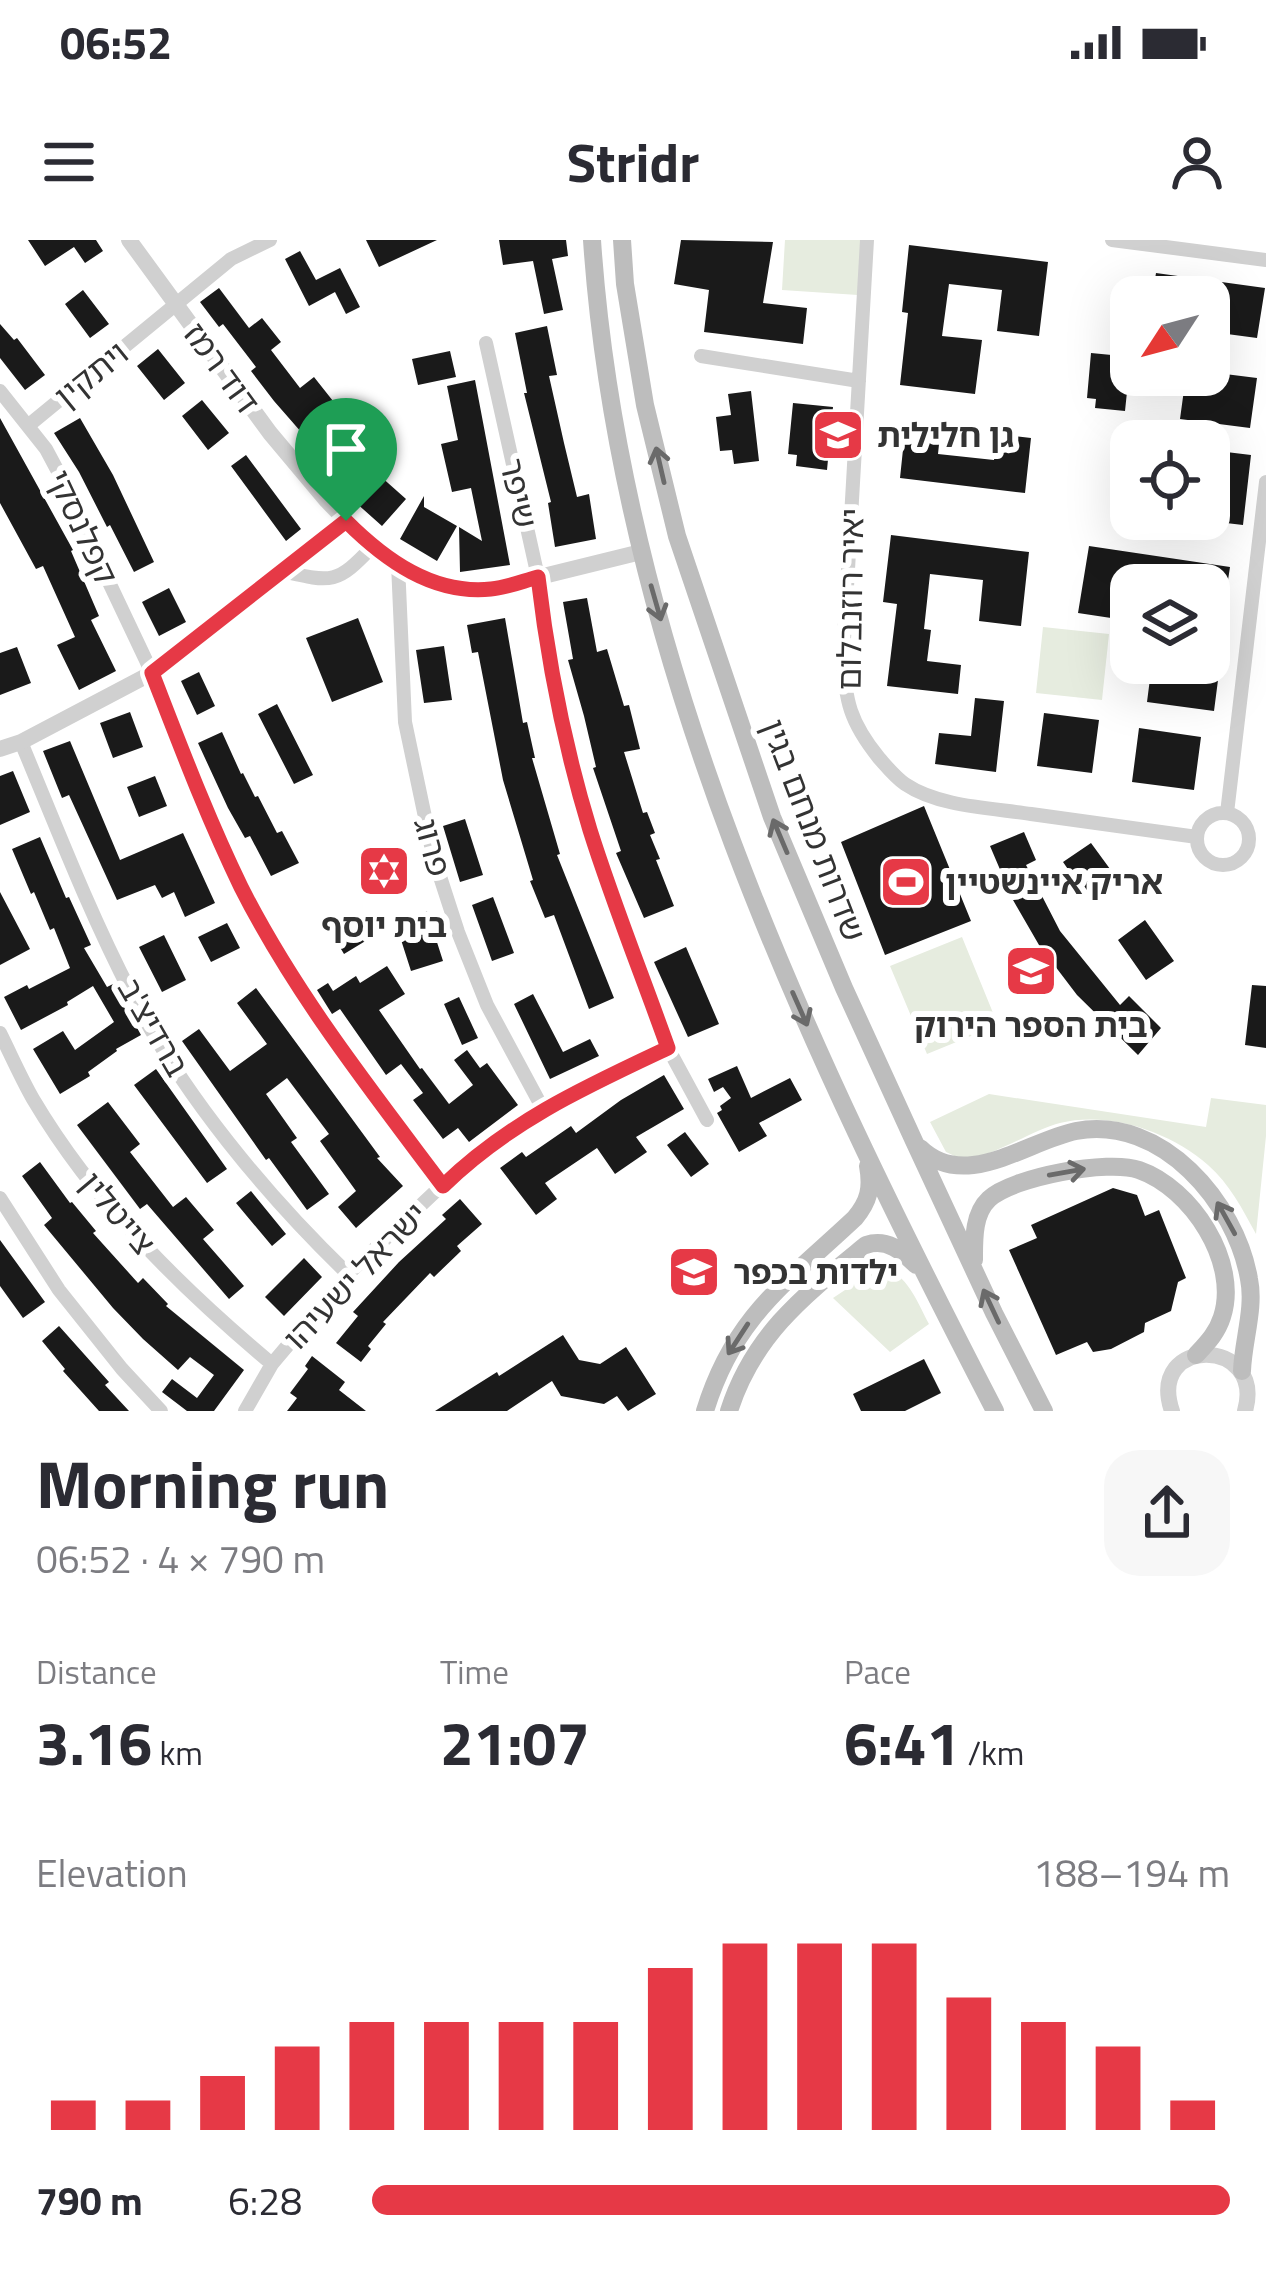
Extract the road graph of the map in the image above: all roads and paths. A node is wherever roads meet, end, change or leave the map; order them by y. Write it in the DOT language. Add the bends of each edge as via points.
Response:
graph roads {
  1 [pos="129,240"];
  2 [pos="270,240"];
  3 [pos="592,240"];
  4 [pos="622,240"];
  5 [pos="867,240"];
  6 [pos="1112,240"];
  7 [pos="1266,260"];
  8 [pos="176,305"];
  9 [pos="486,343"];
  10 [pos="701,356"];
  11 [pos="859,381"];
  12 [pos="0,391"];
  13 [pos="29,425"];
  14 [pos="1266,482"];
  15 [pos="346,521"];
  16 [pos="374,546"];
  17 [pos="641,552"];
  18 [pos="398,564"];
  19 [pos="282,572"];
  20 [pos="538,577"];
  21 [pos="152,673"];
  22 [pos="21,742"];
  23 [pos="0,749"];
  24 [pos="1227,813"];
  25 [pos="1197,837"];
  26 [pos="1258,841"];
  27 [pos="0,1033"];
  28 [pos="668,1048"];
  29 [pos="543,1109"];
  30 [pos="707,1120"];
  31 [pos="914,1141"];
  32 [pos="865,1150"];
  33 [pos="443,1186"];
  34 [pos="0,1198"];
  35 [pos="975,1271"];
  36 [pos="923,1273"];
  37 [pos="348,1274"];
  38 [pos="1196,1355"];
  39 [pos="272,1364"];
  40 [pos="1242,1371"];
  41 [pos="1168,1390"];
  42 [pos="1250,1405"];
  43 [pos="161,1411"];
  44 [pos="245,1411"];
  45 [pos="705,1411"];
  46 [pos="729,1411"];
  47 [pos="994,1411"];
  48 [pos="1043,1411"];
  49 [pos="1162,1411"];
  50 [pos="1172,1411"];
  1 -- 8 [label="street, דוד רמז"];
  2 -- 8 [label="street, ויתקין" via="231,259"];
  3 -- 17 [label="main road" via="597,318"];
  31 -- 4 [label="main road, שדרות מנחם בגין, one-way" via="772,817 676,536 646,405"];
  5 -- 11 [label="street, יאיר רוזנבלום"];
  6 -- 7 [label="street"];
  8 -- 13 [label="street, ויתקין"];
  8 -- 15 [label="street, דוד רמז"];
  9 -- 20 [label="street, שיפר"];
  10 -- 11 [label="street"];
  11 -- 25 [label="street, יאיר רוזנבלום" via="843,656 845,695 864,739 889,770 927,795"];
  12 -- 13 [label="street, קפלנסקי"];
  13 -- 21 [label="street, קפלנסקי" via="79,512"];
  14 -- 24 [label="street"];
  15 -- 16 [label="street, דוד רמז"];
  15 -- 19 [label="street"];
  16 -- 18 [label="street, דוד רמז"];
  16 -- 19 [label="street" via="331,580"];
  17 -- 20 [label="street, דוד רמז"];
  17 -- 32 [label="main road, one-way" via="730,837"];
  18 -- 20 [label="street, דוד רמז" via="446,586 491,590"];
  18 -- 29 [label="street, פרוג" via="405,722 433,855 487,1005"];
  19 -- 21 [label="street"];
  20 -- 28 [label="street, שיפר" via="590,829"];
  21 -- 22 [label="street"];
  21 -- 33 [label="street, קפלנסקי" via="243,890 322,1021"];
  22 -- 23 [label="street"];
  22 -- 37 [label="street, ברדיצ'ב" via="131,994 166,1054 265,1186"];
  24 -- 25 [label="street" via="1202,822"];
  24 -- 26 [label="street"];
  25 -- 26 [label="street" via="1202,854 1224,865"];
  27 -- 39 [label="street, צייטלין" via="32,1098 131,1232"];
  28 -- 29 [label="street, ישראל ישעיהו"];
  28 -- 30 [label="street, שיפר"];
  29 -- 33 [label="street, ישראל ישעיהו"];
  31 -- 35 [label="main road, שדרות מנחם בגין"];
  40 -- 31 [label="main road, one-way" via="1251,1284 1241,1246 1206,1185 1156,1145 1091,1129 968,1166 933,1160"];
  32 -- 36 [label="main road"];
  32 -- 45 [label="main road, one-way" via="868,1203 758,1308"];
  33 -- 37 [label="street, ישראל ישעיהו"];
  34 -- 43 [label="street" via="58,1290"];
  35 -- 38 [label="main road, one-way" via="978,1219 998,1192 1036,1178 1136,1168 1187,1202 1218,1254 1224,1314"];
  48 -- 35 [label="main road, שדרות מנחם בגין, one-way"];
  36 -- 46 [label="main road" via="886,1243 866,1245 777,1323"];
  36 -- 47 [label="main road"];
  37 -- 39 [label="street, ישראל ישעיהו"];
  38 -- 40 [label="street" via="1222,1355"];
  38 -- 41 [label="street" via="1177,1368"];
  39 -- 44 [label="street, ישראל ישעיהו"];
  40 -- 42 [label="street"];
  41 -- 49 [label="street"];
  41 -- 50 [label="street"];
}
